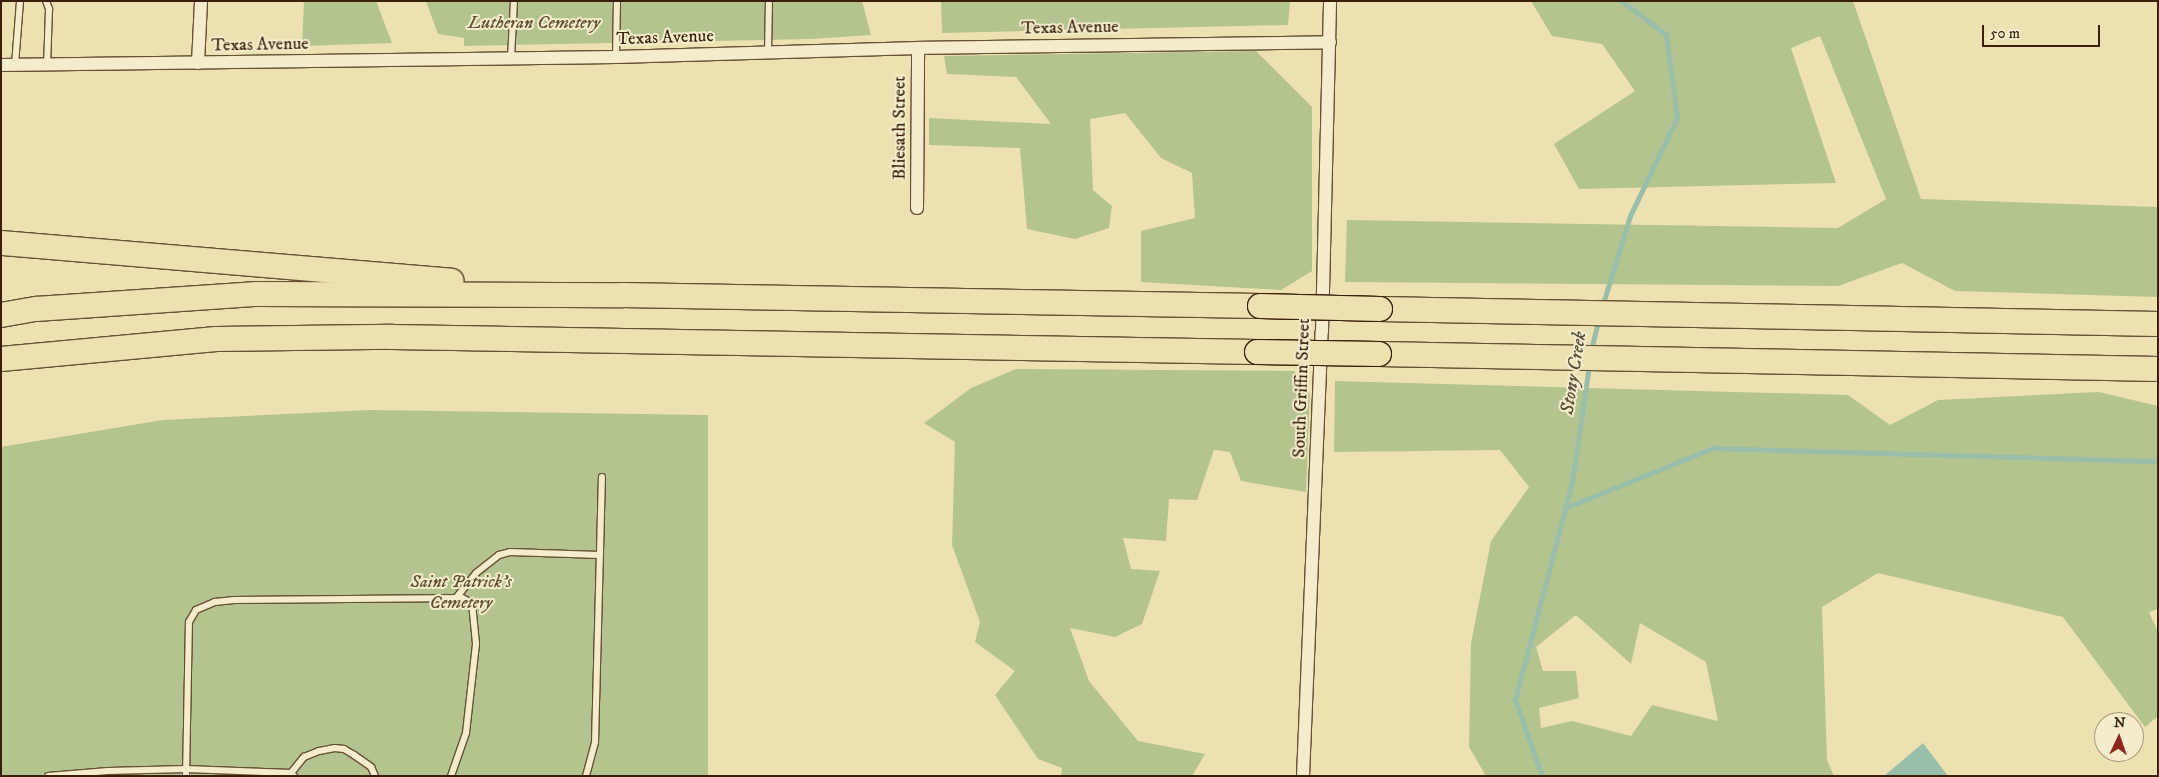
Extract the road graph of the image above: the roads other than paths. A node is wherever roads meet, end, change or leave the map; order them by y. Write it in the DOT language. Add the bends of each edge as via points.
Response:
graph roads {
  1 [pos="20,1"];
  2 [pos="46,1"];
  3 [pos="201,1"];
  4 [pos="514,1"];
  5 [pos="617,1"];
  6 [pos="769,1"];
  7 [pos="1330,1"];
  8 [pos="1330,42"];
  9 [pos="918,48"];
  10 [pos="768,52"];
  11 [pos="616,57"];
  12 [pos="512,58"];
  13 [pos="198,63"];
  14 [pos="15,65"];
  15 [pos="47,65"];
  16 [pos="1,66"];
  17 [pos="917,208"];
  18 [pos="1,243"];
  19 [pos="622,295"];
  20 [pos="1,315"];
  21 [pos="2158,324"];
  22 [pos="1,359"];
  23 [pos="2158,369"];
  24 [pos="602,477"];
  25 [pos="600,555"];
  26 [pos="456,598"];
  27 [pos="186,772"];
  28 [pos="292,774"];
  29 [pos="48,776"];
  30 [pos="375,776"];
  31 [pos="451,776"];
  32 [pos="586,776"];
  33 [pos="1303,776"];
  1 -- 14 [label="lane"];
  2 -- 15 [label="lane" via="49,10"];
  3 -- 13 [label="street"];
  4 -- 12 [label="lane"];
  5 -- 11 [label="lane"];
  6 -- 10 [label="lane"];
  7 -- 8 [label="street, South Griffin Street"];
  8 -- 9 [label="street, Texas Avenue"];
  8 -- 33 [label="street, South Griffin Street"];
  9 -- 10 [label="street, Texas Avenue"];
  9 -- 17 [label="street, Bliesath Street"];
  10 -- 11 [label="street, Texas Avenue"];
  11 -- 12 [label="street, Texas Avenue"];
  12 -- 13 [label="street, Texas Avenue"];
  13 -- 15 [label="street, Texas Avenue"];
  14 -- 15 [label="street, Texas Avenue"];
  14 -- 16 [label="street, Texas Avenue"];
  18 -- 19 [label="highway"];
  19 -- 20 [label="highway" via="257,294"];
  19 -- 21 [label="highway, bridge"];
  22 -- 23 [label="highway, bridge" via="216,339 392,337"];
  24 -- 25 [label="lane"];
  25 -- 26 [label="lane" via="510,552 499,555 476,573"];
  25 -- 32 [label="lane" via="595,742"];
  26 -- 27 [label="lane" via="234,600 215,602 196,610 189,622"];
  26 -- 31 [label="lane" via="472,602 476,644 466,733"];
  27 -- 28 [label="lane"];
  27 -- 29 [label="lane" via="108,771"];
  28 -- 30 [label="lane" via="304,757 335,748 354,755 371,767"];
}
